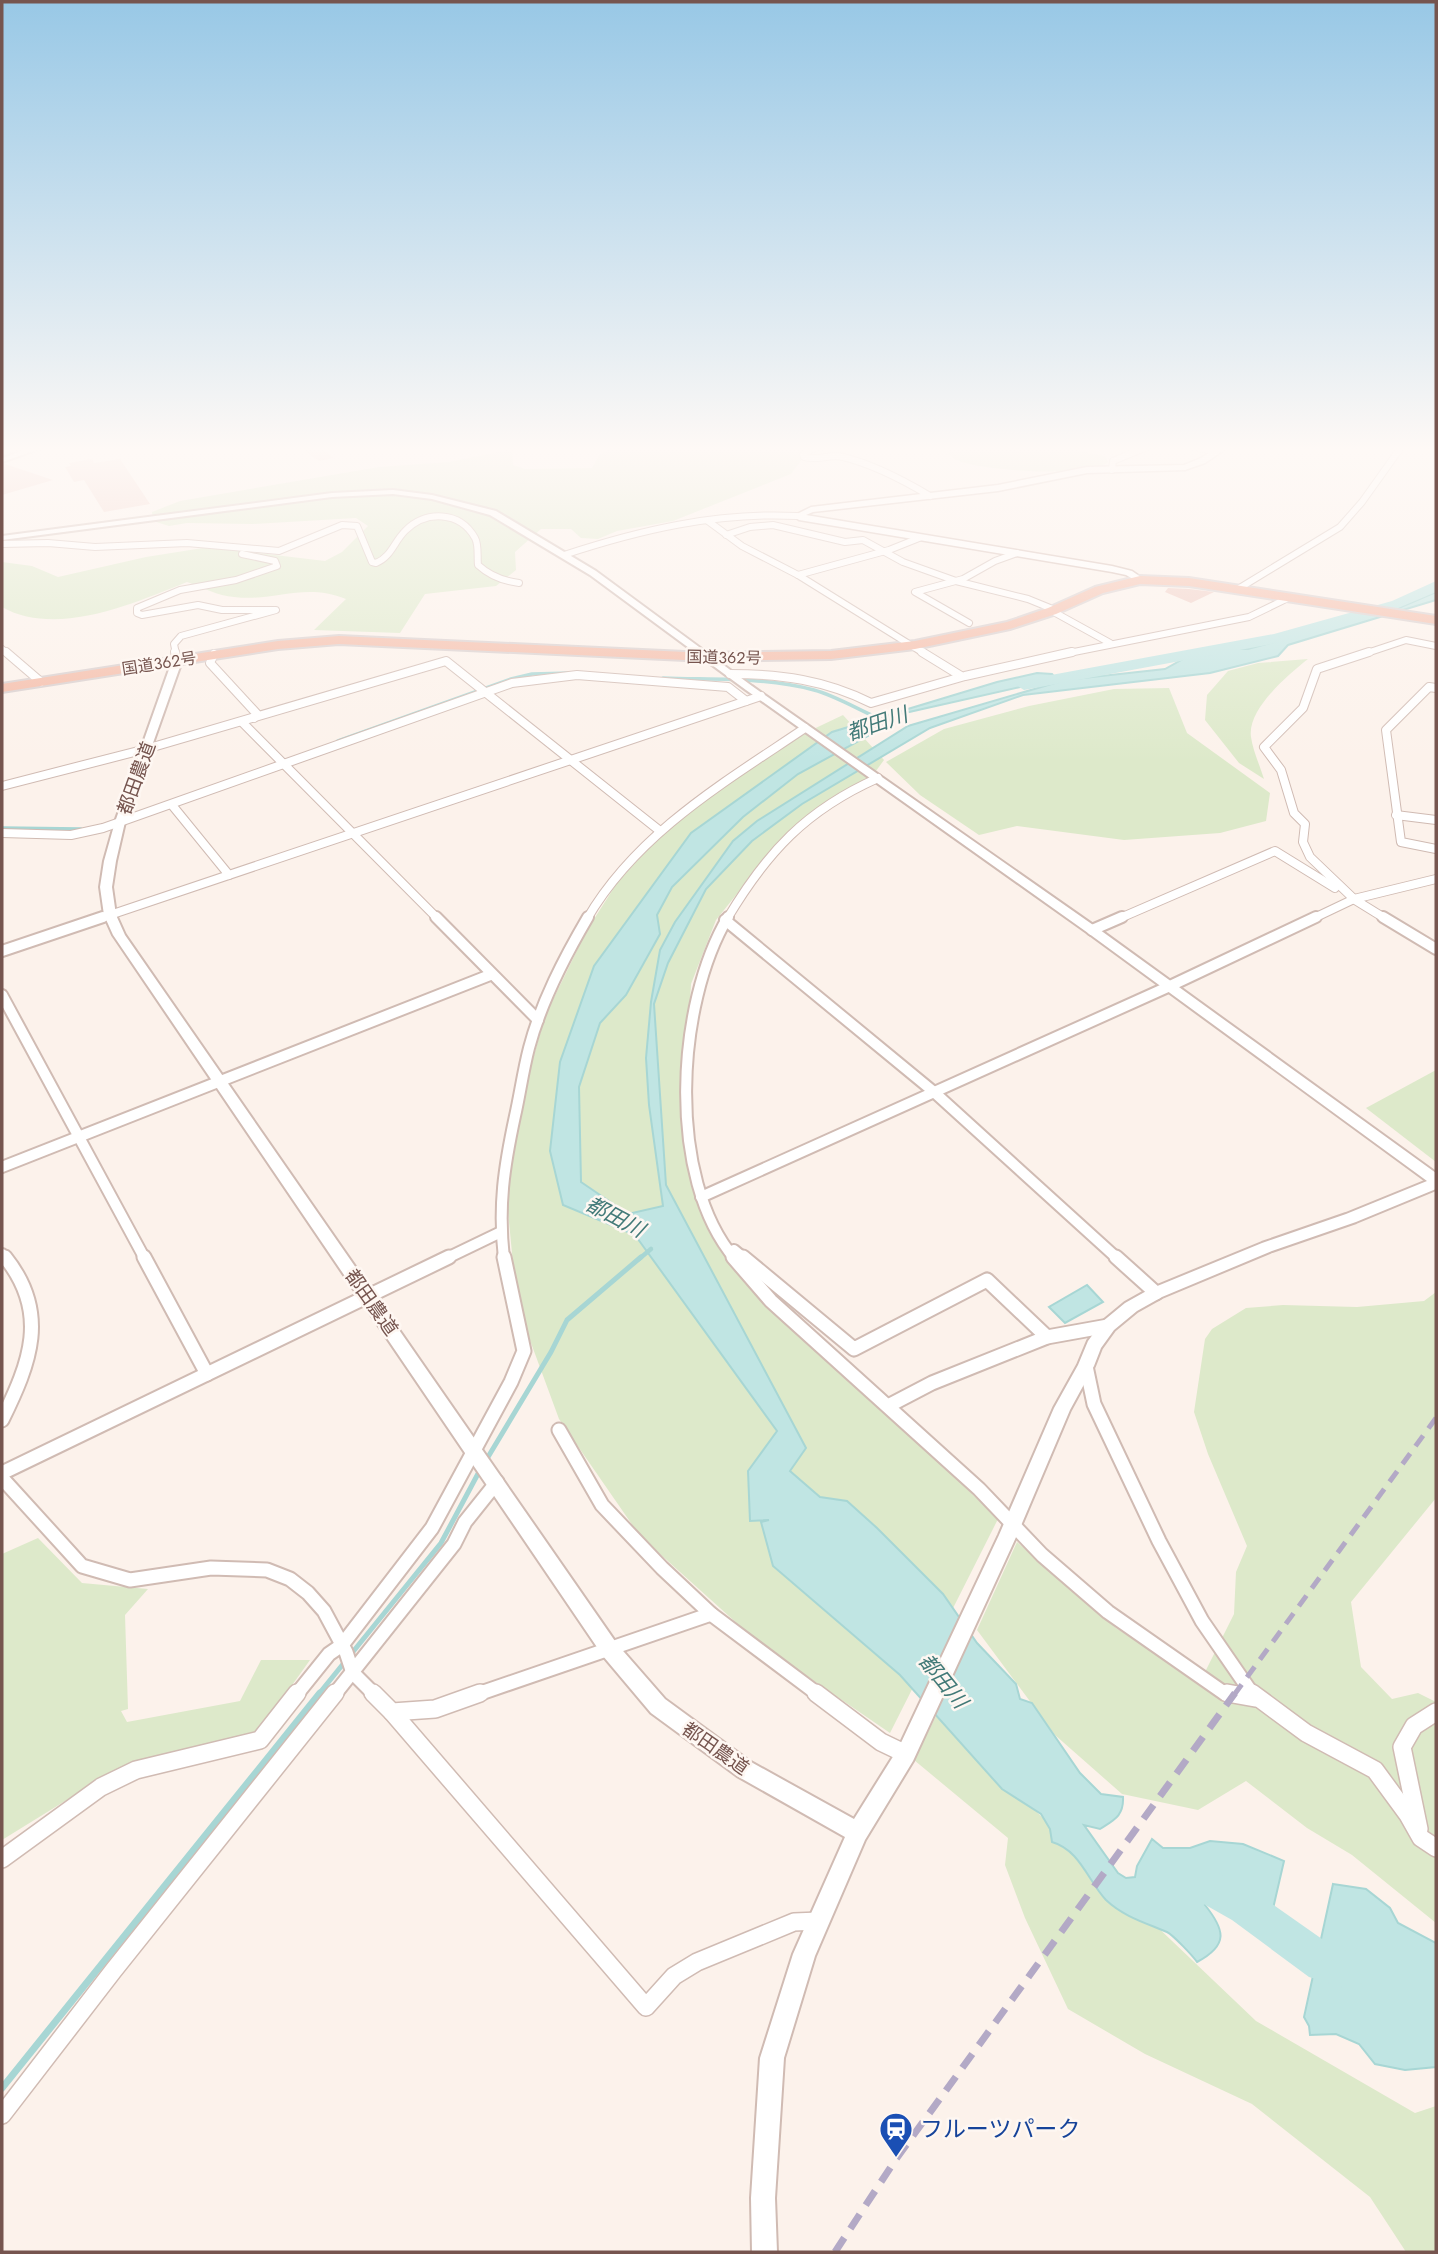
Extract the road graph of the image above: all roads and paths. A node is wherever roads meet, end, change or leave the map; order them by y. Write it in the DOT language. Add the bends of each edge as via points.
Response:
graph roads {
  1 [pos="214,551"];
  2 [pos="367,551"];
  3 [pos="390,551"];
  4 [pos="477,551"];
  5 [pos="558,551"];
  6 [pos="575,551"];
  7 [pos="755,551"];
  8 [pos="886,551"];
  9 [pos="1005,551"];
  10 [pos="1300,551"];
  11 [pos="1017,553"];
  12 [pos="564,555"];
  13 [pos="798,575"];
  14 [pos="1140,580"];
  15 [pos="956,581"];
  16 [pos="519,583"];
  17 [pos="1238,589"];
  18 [pos="1287,598"];
  19 [pos="1054,610"];
  20 [pos="1436,620"];
  21 [pos="969,623"];
  22 [pos="1110,643"];
  23 [pos="915,645"];
  24 [pos="1436,646"];
  25 [pos="2,649"];
  26 [pos="214,654"];
  27 [pos="707,657"];
  28 [pos="177,661"];
  29 [pos="733,676"];
  30 [pos="961,676"];
  31 [pos="41,682"];
  32 [pos="2,688"];
  33 [pos="1436,688"];
  34 [pos="487,693"];
  35 [pos="761,696"];
  36 [pos="746,701"];
  37 [pos="254,718"];
  38 [pos="242,722"];
  39 [pos="808,730"];
  40 [pos="146,749"];
  41 [pos="570,760"];
  42 [pos="283,764"];
  43 [pos="878,778"];
  44 [pos="2,786"];
  45 [pos="172,805"];
  46 [pos="1396,815"];
  47 [pos="1436,820"];
  48 [pos="120,822"];
  49 [pos="660,831"];
  50 [pos="2,833"];
  51 [pos="351,834"];
  52 [pos="1436,849"];
  53 [pos="229,874"];
  54 [pos="1436,880"];
  55 [pos="1353,899"];
  56 [pos="110,915"];
  57 [pos="724,920"];
  58 [pos="1092,930"];
  59 [pos="1436,948"];
  60 [pos="2,951"];
  61 [pos="490,975"];
  62 [pos="1170,986"];
  63 [pos="2,995"];
  64 [pos="538,1020"];
  65 [pos="219,1081"];
  66 [pos="934,1092"];
  67 [pos="80,1136"];
  68 [pos="2,1167"];
  69 [pos="1436,1182"];
  70 [pos="701,1197"];
  71 [pos="502,1232"];
  72 [pos="720,1238"];
  73 [pos="2,1254"];
  74 [pos="1156,1293"];
  75 [pos="369,1297"];
  76 [pos="1108,1326"];
  77 [pos="1047,1338"];
  78 [pos="1086,1366"];
  79 [pos="207,1374"];
  80 [pos="888,1406"];
  81 [pos="2,1420"];
  82 [pos="559,1430"];
  83 [pos="476,1452"];
  84 [pos="2,1476"];
  85 [pos="494,1478"];
  86 [pos="1010,1529"];
  87 [pos="711,1614"];
  88 [pos="610,1650"];
  89 [pos="348,1659"];
  90 [pos="1255,1698"];
  91 [pos="392,1712"];
  92 [pos="1436,1712"];
  93 [pos="906,1754"];
  94 [pos="858,1833"];
  95 [pos="1421,1838"];
  96 [pos="1436,1848"];
  97 [pos="2,1859"];
  98 [pos="819,1921"];
  99 [pos="2,2115"];
  100 [pos="765,2252"];
  1 -- 28 [label="street" via="265,558 277,566 236,580 169,593 139,605 137,613 198,606 275,610 181,636 174,644"];
  2 -- 3 [label="street" via="376,564"];
  4 -- 16 [label="street" via="478,565 485,572"];
  5 -- 12 [label="street"];
  6 -- 12 [label="street"];
  7 -- 13 [label="street"];
  8 -- 13 [label="street"];
  8 -- 15 [label="street"];
  9 -- 11 [label="main road"];
  10 -- 17 [label="street"];
  11 -- 14 [label="main road" via="1112,569"];
  11 -- 15 [label="street"];
  12 -- 27 [label="street"];
  13 -- 23 [label="street"];
  14 -- 17 [label="highway, 国道362号"];
  14 -- 19 [label="highway, 国道362号" via="1099,590"];
  15 -- 19 [label="street"];
  15 -- 21 [label="street" via="915,593"];
  17 -- 18 [label="highway, 国道362号"];
  18 -- 20 [label="highway, 国道362号"];
  18 -- 22 [label="street" via="1249,617"];
  19 -- 22 [label="street"];
  19 -- 23 [label="highway, 国道362号" via="1010,625"];
  22 -- 30 [label="street"];
  23 -- 27 [label="highway, 国道362号" via="831,655"];
  23 -- 30 [label="street"];
  24 -- 55 [label="street" via="1406,640 1317,669 1307,702 1264,747 1281,771 1294,813 1304,824 1303,842 1310,857"];
  25 -- 31 [label="street"];
  26 -- 27 [label="highway, 国道362号" via="339,640"];
  26 -- 28 [label="highway, 国道362号"];
  26 -- 37 [label="street" via="209,663 257,714"];
  27 -- 29 [label="street"];
  28 -- 31 [label="highway, 国道362号"];
  28 -- 40 [label="street, 都田農道"];
  29 -- 30 [label="street" via="798,676 871,703"];
  29 -- 35 [label="street"];
  31 -- 32 [label="highway, 国道362号"];
  33 -- 46 [label="street" via="1429,687 1386,730"];
  34 -- 36 [label="street" via="529,680 577,675 727,687"];
  34 -- 37 [label="street" via="446,661"];
  34 -- 41 [label="street"];
  34 -- 42 [label="street"];
  35 -- 36 [label="street"];
  35 -- 39 [label="street"];
  36 -- 41 [label="street"];
  37 -- 38 [label="street"];
  38 -- 40 [label="street"];
  38 -- 42 [label="street"];
  39 -- 43 [label="street"];
  39 -- 49 [label="street" via="706,794"];
  40 -- 44 [label="street"];
  40 -- 48 [label="street, 都田農道"];
  41 -- 49 [label="street"];
  41 -- 51 [label="street"];
  42 -- 45 [label="street"];
  42 -- 51 [label="street"];
  43 -- 57 [label="street" via="849,791 802,823 759,869"];
  43 -- 58 [label="street"];
  45 -- 48 [label="street"];
  45 -- 53 [label="street"];
  46 -- 47 [label="street"];
  46 -- 52 [label="street" via="1401,842"];
  48 -- 50 [label="street" via="71,835"];
  48 -- 56 [label="street, 都田農道" via="106,887"];
  49 -- 64 [label="street" via="625,864 598,900 569,950"];
  51 -- 53 [label="street"];
  51 -- 61 [label="street"];
  53 -- 56 [label="street"];
  54 -- 55 [label="street"];
  55 -- 58 [label="street" via="1275,851"];
  55 -- 59 [label="street"];
  55 -- 62 [label="street"];
  56 -- 60 [label="street"];
  56 -- 65 [label="street, 都田農道"];
  57 -- 66 [label="street"];
  57 -- 70 [label="street" via="700,984 687,1058 689,1135"];
  58 -- 62 [label="street"];
  61 -- 64 [label="street"];
  61 -- 65 [label="street"];
  62 -- 66 [label="street"];
  62 -- 69 [label="street"];
  63 -- 67 [label="street"];
  64 -- 71 [label="street" via="507,1143"];
  65 -- 67 [label="street"];
  65 -- 75 [label="street, 都田農道"];
  66 -- 70 [label="street"];
  66 -- 74 [label="street"];
  67 -- 68 [label="street"];
  67 -- 79 [label="street"];
  69 -- 74 [label="street"];
  70 -- 72 [label="street"];
  71 -- 75 [label="street"];
  71 -- 83 [label="street" via="524,1351"];
  72 -- 77 [label="street" via="854,1349 987,1280"];
  72 -- 80 [label="street" via="771,1301"];
  73 -- 81 [label="street" via="22,1285 33,1315 33,1349"];
  74 -- 76 [label="street"];
  75 -- 79 [label="street"];
  75 -- 83 [label="street, 都田農道"];
  76 -- 77 [label="street"];
  76 -- 78 [label="street"];
  77 -- 80 [label="street" via="932,1383"];
  78 -- 86 [label="street" via="1062,1408"];
  78 -- 90 [label="street" via="1094,1404 1159,1541 1202,1621"];
  79 -- 84 [label="street"];
  80 -- 86 [label="street"];
  82 -- 87 [label="street" via="602,1505"];
  83 -- 85 [label="street, 都田農道"];
  83 -- 89 [label="street"];
  84 -- 89 [label="street" via="82,1566 96,1572 130,1580 211,1568 267,1570 290,1579 324,1611"];
  85 -- 88 [label="street, 都田農道"];
  85 -- 89 [label="street" via="454,1544"];
  86 -- 90 [label="street" via="1118,1619 1224,1693"];
  86 -- 93 [label="street"];
  87 -- 88 [label="street"];
  87 -- 93 [label="street" via="881,1742"];
  88 -- 91 [label="street" via="435,1709"];
  88 -- 94 [label="street, 都田農道" via="658,1706 744,1769"];
  89 -- 91 [label="street"];
  89 -- 97 [label="street" via="329,1654 260,1740 136,1770 101,1787"];
  89 -- 99 [label="street"];
  90 -- 95 [label="street" via="1374,1770"];
  91 -- 98 [label="street" via="646,2007 674,1976 697,1962 794,1922"];
  92 -- 95 [label="street" via="1414,1726 1402,1747"];
  93 -- 94 [label="street"];
  94 -- 98 [label="street"];
  95 -- 96 [label="street"];
  98 -- 100 [label="street" via="772,2058 763,2198"];
}
